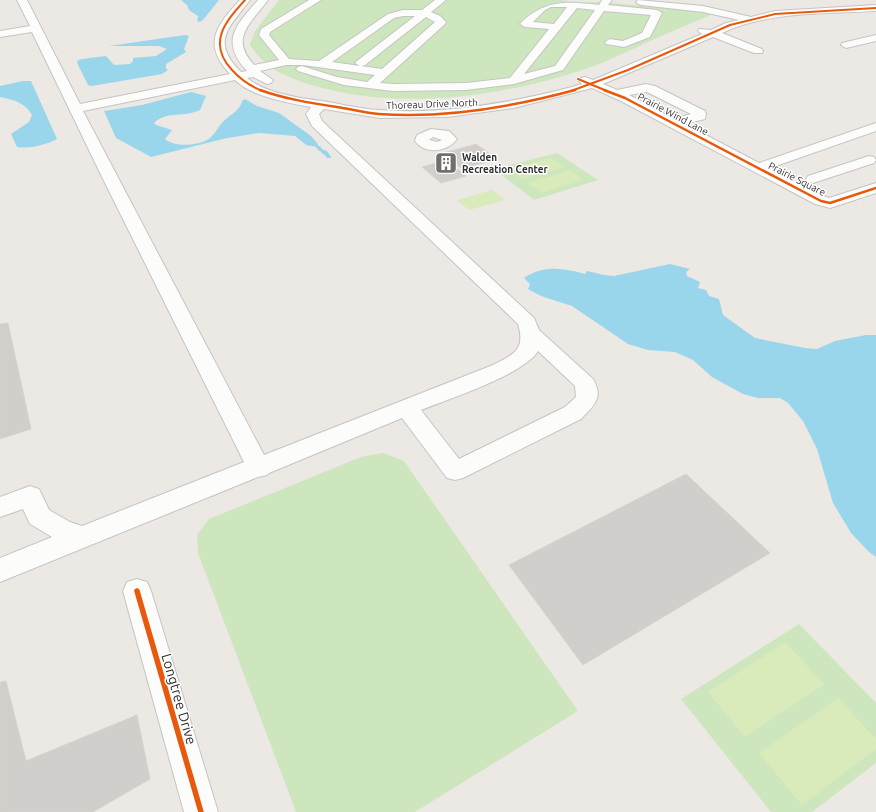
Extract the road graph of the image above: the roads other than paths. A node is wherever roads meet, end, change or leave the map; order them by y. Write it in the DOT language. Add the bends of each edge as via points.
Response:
graph roads {
  1 [pos="22,0"];
  2 [pos="245,0"];
  3 [pos="263,0"];
  4 [pos="316,0"];
  5 [pos="441,0"];
  6 [pos="620,0"];
  7 [pos="876,2"];
  8 [pos="604,3"];
  9 [pos="856,4"];
  10 [pos="574,5"];
  11 [pos="865,8"];
  12 [pos="876,8"];
  13 [pos="629,10"];
  14 [pos="422,14"];
  15 [pos="734,15"];
  16 [pos="876,17"];
  17 [pos="748,19"];
  18 [pos="0,24"];
  19 [pos="33,24"];
  20 [pos="556,27"];
  21 [pos="696,29"];
  22 [pos="711,33"];
  23 [pos="0,34"];
  24 [pos="876,38"];
  25 [pos="610,42"];
  26 [pos="846,45"];
  27 [pos="758,51"];
  28 [pos="604,53"];
  29 [pos="326,61"];
  30 [pos="286,62"];
  31 [pos="361,63"];
  32 [pos="252,69"];
  33 [pos="302,69"];
  34 [pos="388,70"];
  35 [pos="234,72"];
  36 [pos="578,79"];
  37 [pos="514,80"];
  38 [pos="592,85"];
  39 [pos="370,86"];
  40 [pos="617,94"];
  41 [pos="73,104"];
  42 [pos="320,105"];
  43 [pos="411,109"];
  44 [pos="673,123"];
  45 [pos="876,127"];
  46 [pos="422,138"];
  47 [pos="830,142"];
  48 [pos="872,162"];
  49 [pos="757,168"];
  50 [pos="813,179"];
  51 [pos="876,188"];
  52 [pos="531,333"];
  53 [pos="407,408"];
  54 [pos="259,468"];
  55 [pos="0,507"];
  56 [pos="84,537"];
  57 [pos="0,570"];
  58 [pos="137,592"];
  59 [pos="201,812"];
  1 -- 19 [label="street"];
  2 -- 35 [label="street, Thoreau Drive North" via="226,24 219,42 222,58"];
  3 -- 32 [label="street" via="243,24 237,41 240,56"];
  4 -- 30 [label="street" via="265,31 264,35"];
  5 -- 14 [label="street"];
  6 -- 15 [label="street"];
  7 -- 9 [label="street, Thoreau Drive North"];
  8 -- 10 [label="street"];
  8 -- 13 [label="street"];
  8 -- 37 [label="street" via="559,68"];
  9 -- 11 [label="street"];
  9 -- 15 [label="street, Thoreau Drive North" via="764,9"];
  10 -- 20 [label="street"];
  10 -- 20 [label="street" via="543,5 525,24"];
  11 -- 12 [label="street, Thoreau Drive North"];
  11 -- 16 [label="street"];
  11 -- 17 [label="street, Thoreau Drive North" via="775,14"];
  13 -- 25 [label="street"];
  13 -- 25 [label="street" via="657,13 646,35 624,44"];
  14 -- 29 [label="street" via="398,13 391,16"];
  14 -- 31 [label="street"];
  14 -- 34 [label="street" via="437,17 441,22"];
  15 -- 17 [label="street"];
  15 -- 21 [label="street, Thoreau Drive North"];
  17 -- 22 [label="street, Thoreau Drive North"];
  18 -- 19 [label="street"];
  19 -- 23 [label="street"];
  19 -- 41 [label="street"];
  20 -- 37 [label="street"];
  21 -- 22 [label="street"];
  21 -- 36 [label="street, Thoreau Drive North"];
  22 -- 27 [label="street"];
  22 -- 38 [label="street, Thoreau Drive North"];
  24 -- 26 [label="street"];
  25 -- 28 [label="street"];
  29 -- 30 [label="street"];
  29 -- 31 [label="street"];
  29 -- 34 [label="street"];
  30 -- 32 [label="street"];
  31 -- 34 [label="street"];
  32 -- 35 [label="street"];
  32 -- 43 [label="street, Thoreau Drive North" via="264,78 304,93"];
  33 -- 39 [label="street" via="346,83"];
  34 -- 39 [label="street"];
  35 -- 41 [label="street"];
  35 -- 42 [label="street, Thoreau Drive North" via="246,84 292,100"];
  36 -- 38 [label="street, Prairie Wind Lane"];
  36 -- 43 [label="street, Thoreau Drive North" via="484,101"];
  37 -- 39 [label="street" via="424,89"];
  38 -- 40 [label="street, Prairie Wind Lane"];
  38 -- 43 [label="street, Thoreau Drive North" via="492,109 460,112"];
  40 -- 44 [label="street, Prairie Wind Lane"];
  40 -- 44 [label="street" via="651,89 700,114"];
  41 -- 54 [label="street"];
  42 -- 43 [label="street, Thoreau Drive North" via="380,114"];
  42 -- 52 [label="street" via="312,114 314,120 527,322"];
  43 -- 46 [label="street" via="409,125"];
  44 -- 49 [label="street, Prairie Wind Lane"];
  45 -- 47 [label="street, Prairie Square"];
  47 -- 48 [label="street"];
  47 -- 49 [label="street, Prairie Square"];
  48 -- 50 [label="street"];
  49 -- 51 [label="street, Prairie Square" via="812,198 830,203"];
  52 -- 53 [label="street" via="530,349 521,359"];
  52 -- 53 [label="street" via="585,384 587,399 573,413 455,471"];
  53 -- 54 [label="street"];
  54 -- 56 [label="street"];
  55 -- 56 [label="street" via="30,496 39,517 62,530"];
  56 -- 57 [label="street"];
  58 -- 59 [label="street, Longtree Drive"];
}
